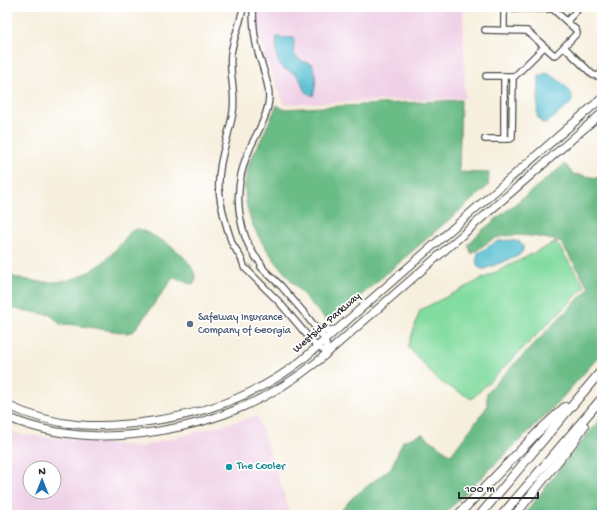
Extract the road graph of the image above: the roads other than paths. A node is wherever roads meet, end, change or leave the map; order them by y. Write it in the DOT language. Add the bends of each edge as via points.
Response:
graph roads {
  1 [pos="243,7"];
  2 [pos="252,7"];
  3 [pos="504,7"];
  4 [pos="580,7"];
  5 [pos="557,8"];
  6 [pos="567,21"];
  7 [pos="485,30"];
  8 [pos="504,30"];
  9 [pos="544,47"];
  10 [pos="564,47"];
  11 [pos="602,72"];
  12 [pos="486,76"];
  13 [pos="504,76"];
  14 [pos="513,76"];
  15 [pos="602,98"];
  16 [pos="602,113"];
  17 [pos="485,139"];
  18 [pos="504,139"];
  19 [pos="317,329"];
  20 [pos="336,330"];
  21 [pos="325,340"];
  22 [pos="316,347"];
  23 [pos="328,352"];
  24 [pos="602,370"];
  25 [pos="586,388"];
  26 [pos="601,400"];
  27 [pos="7,405"];
  28 [pos="7,417"];
  29 [pos="458,515"];
  30 [pos="480,515"];
  31 [pos="502,515"];
  32 [pos="515,515"];
  1 -- 22 [label="street" via="231,54 234,100 221,165 220,200 233,244 249,268"];
  2 -- 19 [label="street" via="254,36 269,95 267,111 242,170 238,197 241,224 254,257 262,263 261,267"];
  3 -- 5 [label="street"];
  3 -- 8 [label="street"];
  4 -- 6 [label="street"];
  5 -- 6 [label="street"];
  6 -- 10 [label="street" via="577,33"];
  7 -- 8 [label="street"];
  8 -- 9 [label="street" via="528,31"];
  9 -- 10 [label="street" via="556,55"];
  9 -- 14 [label="street"];
  10 -- 11 [label="street" via="593,75 598,76"];
  12 -- 13 [label="street"];
  13 -- 14 [label="street"];
  13 -- 18 [label="street"];
  14 -- 18 [label="street" via="513,137"];
  15 -- 20 [label="main road, Westside Parkway"];
  16 -- 23 [label="main road, Westside Parkway"];
  17 -- 18 [label="street"];
  19 -- 20 [label="main road"];
  19 -- 21 [label="street"];
  20 -- 21 [label="main road, Westside Parkway"];
  21 -- 22 [label="main road, Westside Parkway"];
  21 -- 23 [label="street"];
  22 -- 23 [label="street"];
  22 -- 27 [label="main road, Westside Parkway" via="280,376 249,393 221,405 178,417 121,426 86,426 45,419"];
  23 -- 28 [label="main road, Westside Parkway" via="298,376 263,398 228,414 180,428 133,435 82,436 42,429"];
  24 -- 25 [label="highway"];
  25 -- 29 [label="highway"];
  25 -- 30 [label="highway"];
  26 -- 31 [label="highway"];
  26 -- 32 [label="highway" via="574,441"];
}
